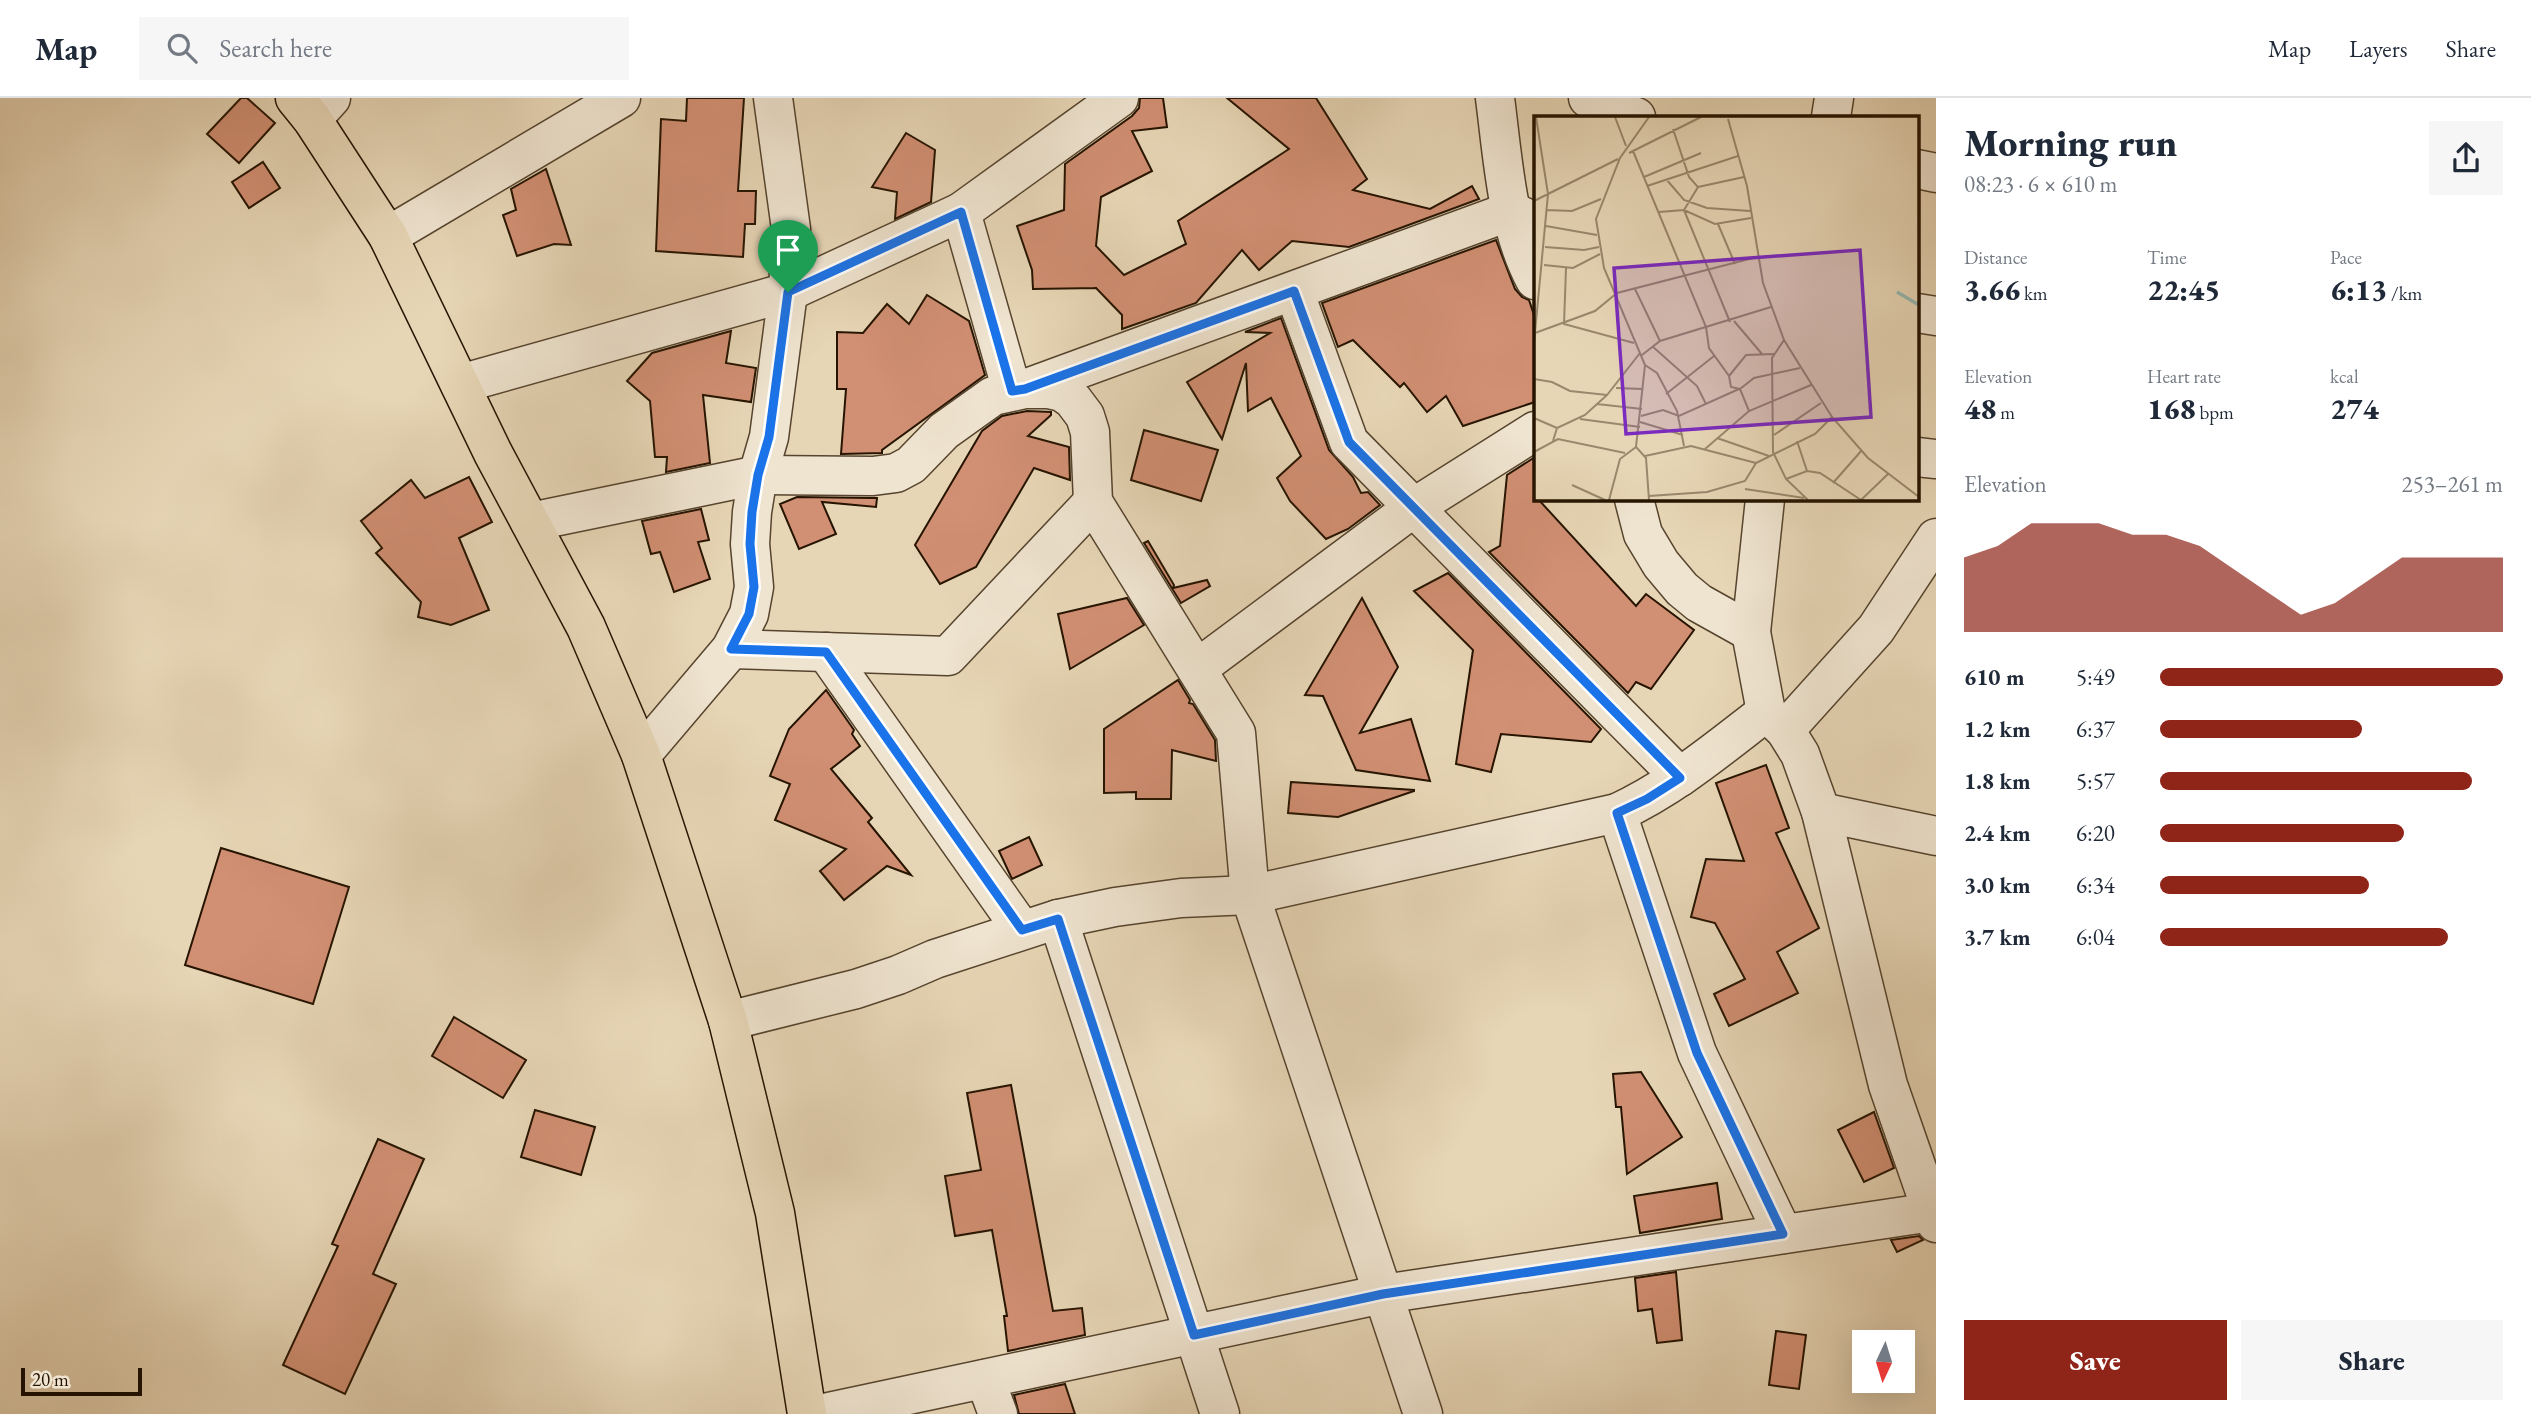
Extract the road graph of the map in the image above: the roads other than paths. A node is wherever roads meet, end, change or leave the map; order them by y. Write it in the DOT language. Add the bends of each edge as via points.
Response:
graph roads {
  1 [pos="621,98"];
  2 [pos="773,98"];
  3 [pos="1119,98"];
  4 [pos="1495,98"];
  5 [pos="1588,98"];
  6 [pos="1834,98"];
  7 [pos="312,105"];
  8 [pos="1633,116"];
  9 [pos="1831,116"];
  10 [pos="1918,169"];
  11 [pos="1936,173"];
  12 [pos="961,212"];
  13 [pos="1523,217"];
  14 [pos="388,236"];
  15 [pos="1534,278"];
  16 [pos="1294,291"];
  17 [pos="788,292"];
  18 [pos="1918,313"];
  19 [pos="1936,316"];
  20 [pos="460,384"];
  21 [pos="1019,390"];
  22 [pos="1534,432"];
  23 [pos="1918,457"];
  24 [pos="1936,459"];
  25 [pos="758,475"];
  26 [pos="1634,500"];
  27 [pos="1765,500"];
  28 [pos="1093,502"];
  29 [pos="1413,508"];
  30 [pos="530,522"];
  31 [pos="1936,538"];
  32 [pos="1751,632"];
  33 [pos="731,649"];
  34 [pos="826,652"];
  35 [pos="1198,668"];
  36 [pos="1775,721"];
  37 [pos="641,755"];
  38 [pos="1680,778"];
  39 [pos="1821,812"];
  40 [pos="1617,813"];
  41 [pos="1936,836"];
  42 [pos="1250,895"];
  43 [pos="1058,919"];
  44 [pos="1022,930"];
  45 [pos="727,1021"];
  46 [pos="1935,1214"];
  47 [pos="1783,1234"];
  48 [pos="1383,1294"];
  49 [pos="1194,1335"];
  50 [pos="985,1379"];
  51 [pos="807,1414"];
  52 [pos="820,1414"];
  53 [pos="998,1414"];
  54 [pos="1220,1414"];
  55 [pos="1423,1414"];
  1 -- 14 [label="street"];
  2 -- 17 [label="street" via="791,229"];
  3 -- 12 [label="street"];
  4 -- 13 [label="street"];
  5 -- 8 [label="street"];
  6 -- 9 [label="street"];
  7 -- 14 [label="highway"];
  10 -- 11 [label="street"];
  12 -- 17 [label="street"];
  12 -- 21 [label="street"];
  13 -- 15 [label="street" via="1522,250"];
  13 -- 16 [label="street"];
  14 -- 20 [label="highway"];
  16 -- 21 [label="street"];
  16 -- 29 [label="street" via="1349,442"];
  17 -- 20 [label="street"];
  17 -- 25 [label="street" via="769,437"];
  18 -- 19 [label="street"];
  20 -- 30 [label="highway"];
  21 -- 25 [label="street" via="993,396 973,408 911,465 896,473 873,477"];
  21 -- 28 [label="street" via="1062,391 1085,416"];
  22 -- 29 [label="street"];
  23 -- 24 [label="street"];
  25 -- 30 [label="street"];
  25 -- 33 [label="street" via="750,544 754,587 749,614"];
  26 -- 32 [label="street" via="1643,534 1682,589"];
  27 -- 32 [label="street"];
  28 -- 34 [label="street" via="948,656"];
  28 -- 35 [label="street"];
  29 -- 35 [label="street"];
  29 -- 38 [label="street"];
  30 -- 37 [label="highway" via="586,627"];
  31 -- 36 [label="street" via="1875,629"];
  32 -- 36 [label="street"];
  33 -- 34 [label="street"];
  33 -- 37 [label="street"];
  34 -- 44 [label="street"];
  35 -- 42 [label="street" via="1236,733"];
  36 -- 38 [label="street"];
  36 -- 39 [label="street" via="1800,754"];
  37 -- 45 [label="highway"];
  38 -- 40 [label="street"];
  39 -- 41 [label="street"];
  39 -- 46 [label="street" via="1888,1085"];
  40 -- 42 [label="street"];
  40 -- 47 [label="street" via="1697,1053"];
  42 -- 43 [label="street" via="1181,898"];
  42 -- 48 [label="street"];
  43 -- 44 [label="street"];
  43 -- 49 [label="street"];
  44 -- 45 [label="street" via="856,989"];
  45 -- 51 [label="highway" via="775,1213"];
  46 -- 47 [label="street"];
  47 -- 48 [label="street"];
  48 -- 49 [label="street"];
  48 -- 55 [label="street"];
  49 -- 50 [label="street"];
  49 -- 54 [label="street"];
  50 -- 52 [label="street"];
  50 -- 53 [label="street"];
}
